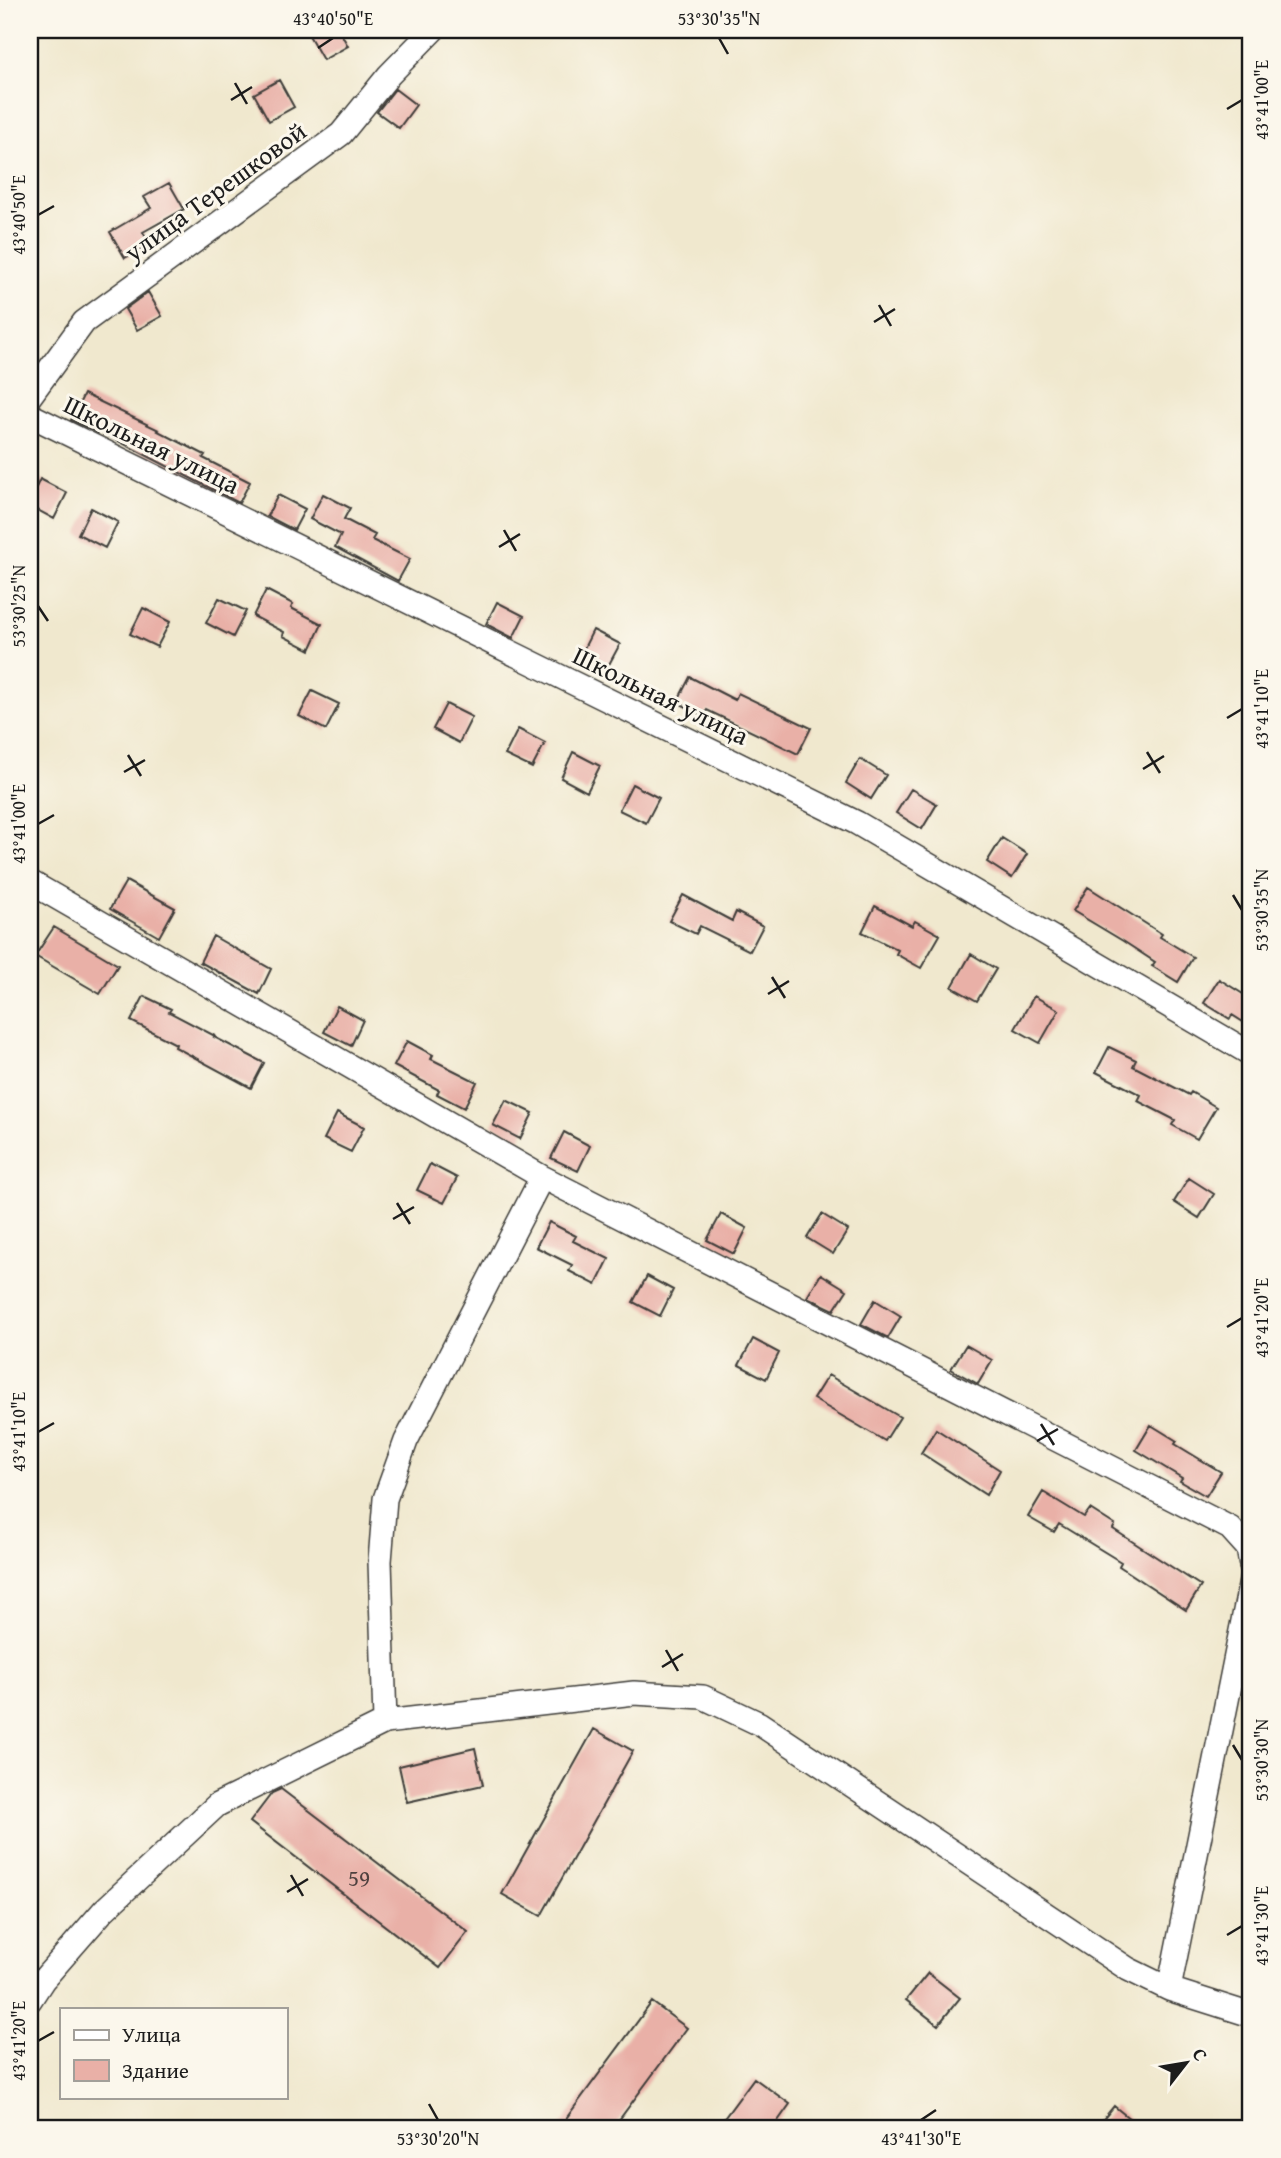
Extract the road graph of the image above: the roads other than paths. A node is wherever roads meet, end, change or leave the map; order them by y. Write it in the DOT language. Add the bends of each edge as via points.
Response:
graph roads {
  1 [pos="433,30"];
  2 [pos="30,397"];
  3 [pos="30,415"];
  4 [pos="30,882"];
  5 [pos="1251,1054"];
  6 [pos="542,1177"];
  7 [pos="1251,1565"];
  8 [pos="1251,1581"];
  9 [pos="385,1722"];
  10 [pos="1169,1989"];
  11 [pos="30,2000"];
  12 [pos="1251,2015"];
  1 -- 2 [label="street, улица Терешковой" via="388,75 341,134 84,322"];
  3 -- 5 [label="street, Школьная улица" via="857,823"];
  4 -- 6 [label="street"];
  6 -- 7 [label="street" via="1230,1528 1248,1548"];
  6 -- 9 [label="street" via="405,1441 385,1499 380,1561"];
  8 -- 10 [label="street"];
  9 -- 10 [label="street" via="634,1693 703,1697 760,1724 1128,1969"];
  9 -- 11 [label="street" via="217,1805 104,1910"];
  10 -- 12 [label="street"];
}
